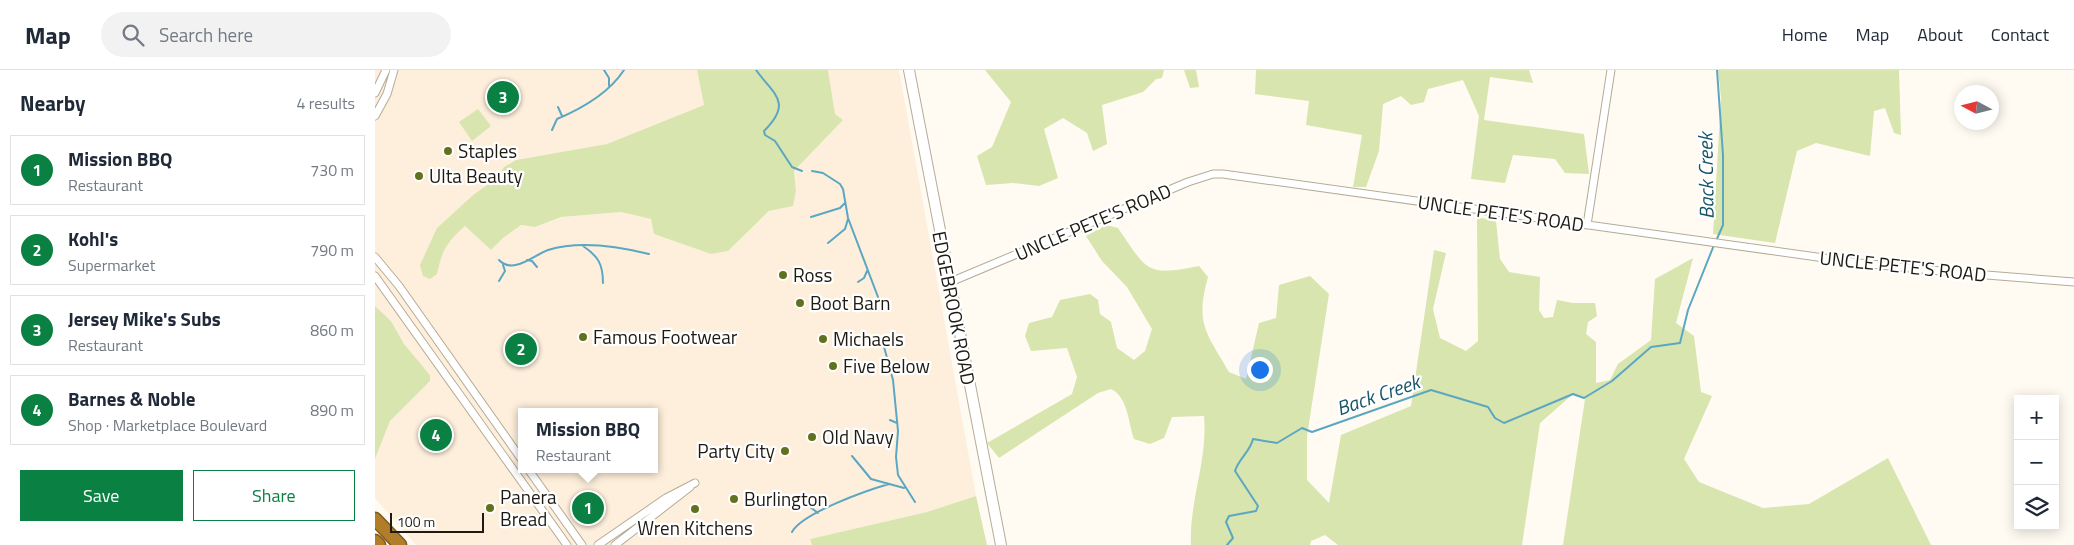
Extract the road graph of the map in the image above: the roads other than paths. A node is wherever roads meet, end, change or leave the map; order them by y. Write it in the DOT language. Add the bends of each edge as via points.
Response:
graph roads {
  1 [pos="386,70"];
  2 [pos="394,70"];
  3 [pos="909,70"];
  4 [pos="1611,70"];
  5 [pos="375,93"];
  6 [pos="375,116"];
  7 [pos="1587,226"];
  8 [pos="375,257"];
  9 [pos="375,276"];
  10 [pos="2074,282"];
  11 [pos="949,283"];
  12 [pos="518,454"];
  13 [pos="531,473"];
  14 [pos="375,519"];
  15 [pos="375,540"];
  16 [pos="379,545"];
  17 [pos="399,545"];
  18 [pos="567,545"];
  19 [pos="582,545"];
  20 [pos="598,545"];
  21 [pos="615,545"];
  22 [pos="1001,545"];
  1 -- 5 [label="street"];
  2 -- 6 [label="street" via="387,94"];
  3 -- 11 [label="street, EDGEBROOK ROAD"];
  4 -- 7 [label="street"];
  7 -- 10 [label="street, UNCLE PETE'S ROAD" via="1902,267"];
  7 -- 11 [label="street, UNCLE PETE'S ROAD" via="1213,174"];
  8 -- 12 [label="street"];
  9 -- 18 [label="street"];
  11 -- 22 [label="street, EDGEBROOK ROAD"];
  13 -- 19 [label="street"];
  14 -- 17 [label="highway"];
  15 -- 16 [label="highway"];
  20 -- 21 [label="street" via="666,498 695,483"];
}
